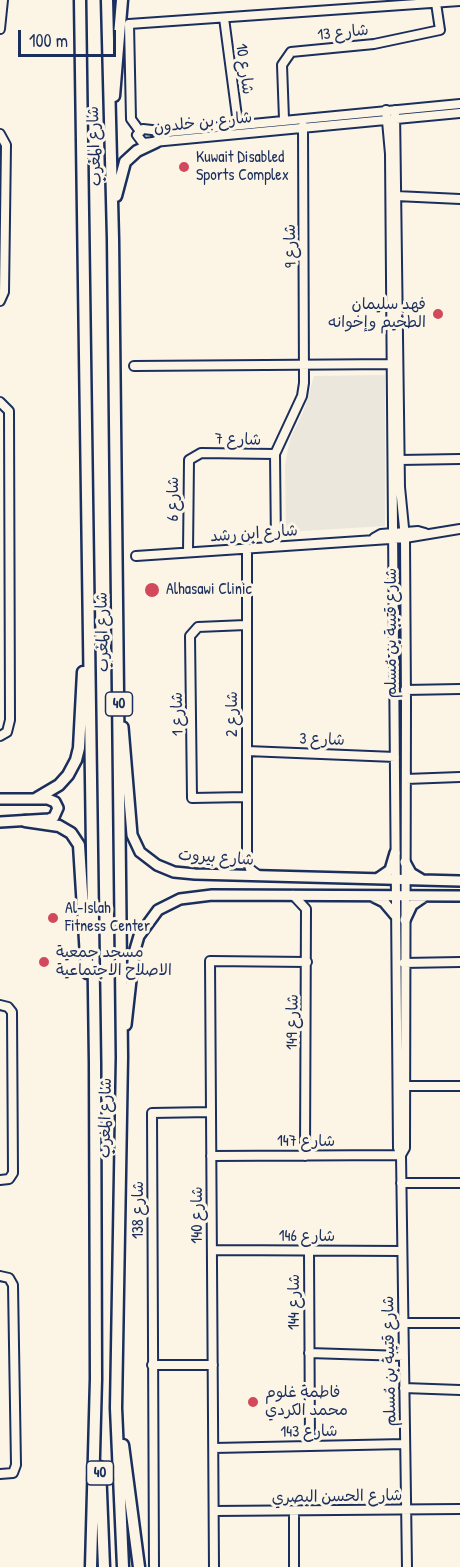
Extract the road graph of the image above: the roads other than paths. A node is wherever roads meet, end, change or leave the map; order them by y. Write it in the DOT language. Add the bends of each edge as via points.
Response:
graph roads {
  1 [pos="3,0"];
  2 [pos="75,0"];
  3 [pos="80,0"];
  4 [pos="107,0"];
  5 [pos="122,0"];
  6 [pos="460,1"];
  7 [pos="436,3"];
  8 [pos="224,18"];
  9 [pos="0,29"];
  10 [pos="80,59"];
  11 [pos="460,104"];
  12 [pos="386,110"];
  13 [pos="395,110"];
  14 [pos="460,113"];
  15 [pos="284,119"];
  16 [pos="391,119"];
  17 [pos="238,124"];
  18 [pos="303,126"];
  19 [pos="109,129"];
  20 [pos="140,130"];
  21 [pos="0,134"];
  22 [pos="156,142"];
  23 [pos="396,196"];
  24 [pos="460,199"];
  25 [pos="113,232"];
  26 [pos="0,301"];
  27 [pos="305,364"];
  28 [pos="395,364"];
  29 [pos="134,366"];
  30 [pos="0,402"];
  31 [pos="201,453"];
  32 [pos="275,454"];
  33 [pos="400,459"];
  34 [pos="460,459"];
  35 [pos="460,529"];
  36 [pos="404,535"];
  37 [pos="394,536"];
  38 [pos="276,545"];
  39 [pos="247,548"];
  40 [pos="188,552"];
  41 [pos="136,556"];
  42 [pos="4,587"];
  43 [pos="89,603"];
  44 [pos="246,625"];
  45 [pos="118,654"];
  46 [pos="460,689"];
  47 [pos="405,690"];
  48 [pos="0,736"];
  49 [pos="247,751"];
  50 [pos="395,757"];
  51 [pos="460,777"];
  52 [pos="406,779"];
  53 [pos="246,797"];
  54 [pos="37,798"];
  55 [pos="0,800"];
  56 [pos="25,821"];
  57 [pos="0,822"];
  58 [pos="395,853"];
  59 [pos="405,862"];
  60 [pos="258,875"];
  61 [pos="375,880"];
  62 [pos="400,880"];
  63 [pos="427,880"];
  64 [pos="460,881"];
  65 [pos="291,895"];
  66 [pos="366,895"];
  67 [pos="400,895"];
  68 [pos="426,895"];
  69 [pos="460,896"];
  70 [pos="395,915"];
  71 [pos="405,920"];
  72 [pos="307,962"];
  73 [pos="460,962"];
  74 [pos="404,963"];
  75 [pos="0,1005"];
  76 [pos="122,1057"];
  77 [pos="95,1062"];
  78 [pos="404,1086"];
  79 [pos="460,1086"];
  80 [pos="211,1112"];
  81 [pos="401,1155"];
  82 [pos="211,1156"];
  83 [pos="305,1156"];
  84 [pos="0,1180"];
  85 [pos="401,1183"];
  86 [pos="460,1183"];
  87 [pos="212,1250"];
  88 [pos="309,1251"];
  89 [pos="402,1251"];
  90 [pos="0,1276"];
  91 [pos="403,1323"];
  92 [pos="460,1323"];
  93 [pos="309,1353"];
  94 [pos="404,1356"];
  95 [pos="152,1365"];
  96 [pos="213,1365"];
  97 [pos="96,1379"];
  98 [pos="404,1388"];
  99 [pos="460,1390"];
  100 [pos="116,1408"];
  101 [pos="405,1444"];
  102 [pos="309,1446"];
  103 [pos="214,1448"];
  104 [pos="0,1474"];
  105 [pos="460,1509"];
  106 [pos="406,1510"];
  107 [pos="214,1511"];
  108 [pos="294,1511"];
  109 [pos="91,1567"];
  110 [pos="104,1567"];
  111 [pos="123,1567"];
  112 [pos="139,1567"];
  113 [pos="154,1567"];
  114 [pos="214,1567"];
  115 [pos="294,1567"];
  116 [pos="407,1567"];
  1 -- 9 [label="street"];
  2 -- 10 [label="highway"];
  3 -- 10 [label="highway, شارع المغرب / 40"];
  4 -- 19 [label="highway, شارع المغرب / 40"];
  5 -- 19 [label="highway"];
  6 -- 7 [label="street"];
  7 -- 8 [label="street"];
  7 -- 15 [label="street, شارع 13" via="440,30 374,44 291,52 282,65"];
  8 -- 17 [label="street, شارع 10"];
  8 -- 20 [label="street" via="129,24 131,119"];
  10 -- 43 [label="highway, شارع المغرب / 40"];
  11 -- 13 [label="street, شارع بن خلدون"];
  12 -- 13 [label="street, شارع بن خلدون"];
  12 -- 15 [label="street, شارع بن خلدون"];
  12 -- 16 [label="street, شارع قتيبة بن مُسلم"];
  13 -- 16 [label="street, شارع قتيبة بن مُسلم"];
  14 -- 16 [label="street, شارع بن خلدون"];
  15 -- 17 [label="street, شارع بن خلدون"];
  16 -- 18 [label="street, شارع بن خلدون"];
  16 -- 23 [label="street, شارع قتيبة بن مُسلم"];
  16 -- 28 [label="street, شارع قتيبة بن مُسلم"];
  17 -- 20 [label="street, شارع بن خلدون" via="169,132"];
  18 -- 22 [label="street, شارع بن خلدون"];
  18 -- 27 [label="street, شارع 9"];
  19 -- 25 [label="highway, شارع المغرب / 40"];
  20 -- 22 [label="street, شارع بن خلدون" via="140,141"];
  21 -- 26 [label="street" via="6,145 4,292"];
  22 -- 25 [label="highway" via="125,162 117,188"];
  23 -- 24 [label="street"];
  23 -- 28 [label="street, شارع قتيبة بن مُسلم"];
  25 -- 45 [label="highway, شارع المغرب / 40"];
  27 -- 28 [label="street"];
  27 -- 29 [label="street"];
  27 -- 32 [label="street, شارع 9" via="302,396"];
  28 -- 33 [label="street, شارع قتيبة بن مُسلم"];
  28 -- 37 [label="street, شارع قتيبة بن مُسلم"];
  30 -- 42 [label="street" via="9,411"];
  31 -- 32 [label="street, شارع 7"];
  31 -- 40 [label="street, شارع 6" via="194,455 187,466"];
  32 -- 38 [label="street"];
  33 -- 34 [label="street"];
  33 -- 36 [label="street, شارع قتيبة بن مُسلم"];
  35 -- 36 [label="street, شارع ابن رشد"];
  36 -- 37 [label="street, شارع ابن رشد"];
  36 -- 47 [label="street, شارع قتيبة بن مُسلم"];
  37 -- 38 [label="street, شارع ابن رشد"];
  37 -- 50 [label="street, شارع قتيبة بن مُسلم"];
  38 -- 39 [label="street, شارع ابن رشد"];
  39 -- 40 [label="street, شارع ابن رشد"];
  39 -- 44 [label="street, شارع 2"];
  40 -- 41 [label="street, شارع ابن رشد"];
  42 -- 48 [label="street" via="10,720 7,732"];
  43 -- 54 [label="highway" via="79,748 68,775"];
  43 -- 77 [label="highway, شارع المغرب / 40"];
  44 -- 49 [label="street, شارع 2"];
  44 -- 53 [label="street, شارع 1" via="198,627 190,636 192,798"];
  45 -- 60 [label="main road, شارع بيروت" via="130,825 137,848 152,862 174,872"];
  45 -- 76 [label="highway, شارع المغرب / 40"];
  46 -- 47 [label="street"];
  47 -- 52 [label="street, شارع قتيبة بن مُسلم"];
  49 -- 50 [label="street, شارع 3"];
  49 -- 53 [label="street, شارع 2"];
  50 -- 58 [label="street, شارع قتيبة بن مُسلم"];
  51 -- 52 [label="street"];
  52 -- 59 [label="street, شارع قتيبة بن مُسلم"];
  53 -- 60 [label="street, شارع 2" via="247,863"];
  54 -- 55 [label="main road"];
  54 -- 56 [label="main road" via="55,802 57,813 49,819"];
  56 -- 57 [label="main road"];
  56 -- 77 [label="highway" via="59,826 80,845 90,1041"];
  58 -- 61 [label="main road" via="390,870"];
  58 -- 62 [label="street, شارع قتيبة بن مُسلم"];
  59 -- 62 [label="street, شارع قتيبة بن مُسلم"];
  59 -- 63 [label="main road" via="411,873"];
  60 -- 61 [label="main road, شارع بيروت"];
  61 -- 62 [label="main road, شارع بيروت"];
  62 -- 63 [label="main road, شارع بيروت"];
  62 -- 67 [label="street, شارع قتيبة بن مُسلم"];
  63 -- 64 [label="main road, شارع بيروت"];
  65 -- 66 [label="main road"];
  65 -- 72 [label="street, شارع 149" via="306,909"];
  65 -- 76 [label="main road" via="192,897 169,903 154,914 135,946"];
  66 -- 67 [label="main road"];
  66 -- 70 [label="main road" via="384,902"];
  67 -- 68 [label="main road"];
  67 -- 70 [label="street, شارع قتيبة بن مُسلم"];
  67 -- 71 [label="street, شارع قتيبة بن مُسلم"];
  68 -- 69 [label="main road"];
  68 -- 71 [label="main road" via="412,905"];
  70 -- 81 [label="street, شارع قتيبة بن مُسلم"];
  71 -- 74 [label="street, شارع قتيبة بن مُسلم"];
  72 -- 80 [label="street, شارع 140" via="210,961"];
  72 -- 83 [label="street, شارع 149"];
  73 -- 74 [label="street"];
  74 -- 78 [label="street, شارع قتيبة بن مُسلم"];
  75 -- 84 [label="street" via="12,1012 13,1173 9,1179"];
  76 -- 100 [label="highway, شارع المغرب / 40"];
  77 -- 97 [label="highway, شارع المغرب / 40"];
  78 -- 79 [label="street"];
  78 -- 81 [label="street, شارع قتيبة بن مُسلم" via="405,1148"];
  80 -- 82 [label="street, شارع 140"];
  80 -- 95 [label="street, شارع 138" via="152,1113"];
  81 -- 83 [label="street, شارع 147"];
  81 -- 85 [label="street, شارع قتيبة بن مُسلم"];
  82 -- 83 [label="street, شارع 147"];
  82 -- 87 [label="street, شارع 140"];
  85 -- 86 [label="street"];
  85 -- 89 [label="street, شارع قتيبة بن مُسلم"];
  87 -- 88 [label="street, شارع 146"];
  87 -- 96 [label="street, شارع 140"];
  88 -- 89 [label="street, شارع 146"];
  88 -- 93 [label="street, شارع 144"];
  89 -- 91 [label="street, شارع قتيبة بن مُسلم"];
  90 -- 104 [label="street" via="9,1278 13,1286 16,1465 13,1473"];
  91 -- 92 [label="street"];
  91 -- 94 [label="street, شارع قتيبة بن مُسلم"];
  93 -- 94 [label="street, شارع 144"];
  93 -- 102 [label="street, شارع 144"];
  94 -- 98 [label="street, شارع قتيبة بن مُسلم"];
  95 -- 96 [label="street"];
  95 -- 113 [label="street, شارع 138"];
  96 -- 103 [label="street, شارع 140"];
  97 -- 109 [label="highway"];
  97 -- 110 [label="highway, 40"];
  98 -- 99 [label="street"];
  98 -- 101 [label="street, شارع قتيبة بن مُسلم"];
  100 -- 111 [label="highway, 40"];
  100 -- 112 [label="highway" via="129,1475"];
  101 -- 102 [label="street, شارع 143"];
  101 -- 106 [label="street, شارع قتيبة بن مُسلم"];
  102 -- 103 [label="street, شارع 143"];
  103 -- 107 [label="street, شارع 140"];
  105 -- 106 [label="street, شارع الحسن البصري"];
  106 -- 108 [label="street, شارع الحسن البصري"];
  106 -- 116 [label="street, شارع قتيبة بن مُسلم"];
  107 -- 108 [label="street, شارع الحسن البصري"];
  107 -- 114 [label="street, شارع 140"];
  108 -- 115 [label="street"];
}
